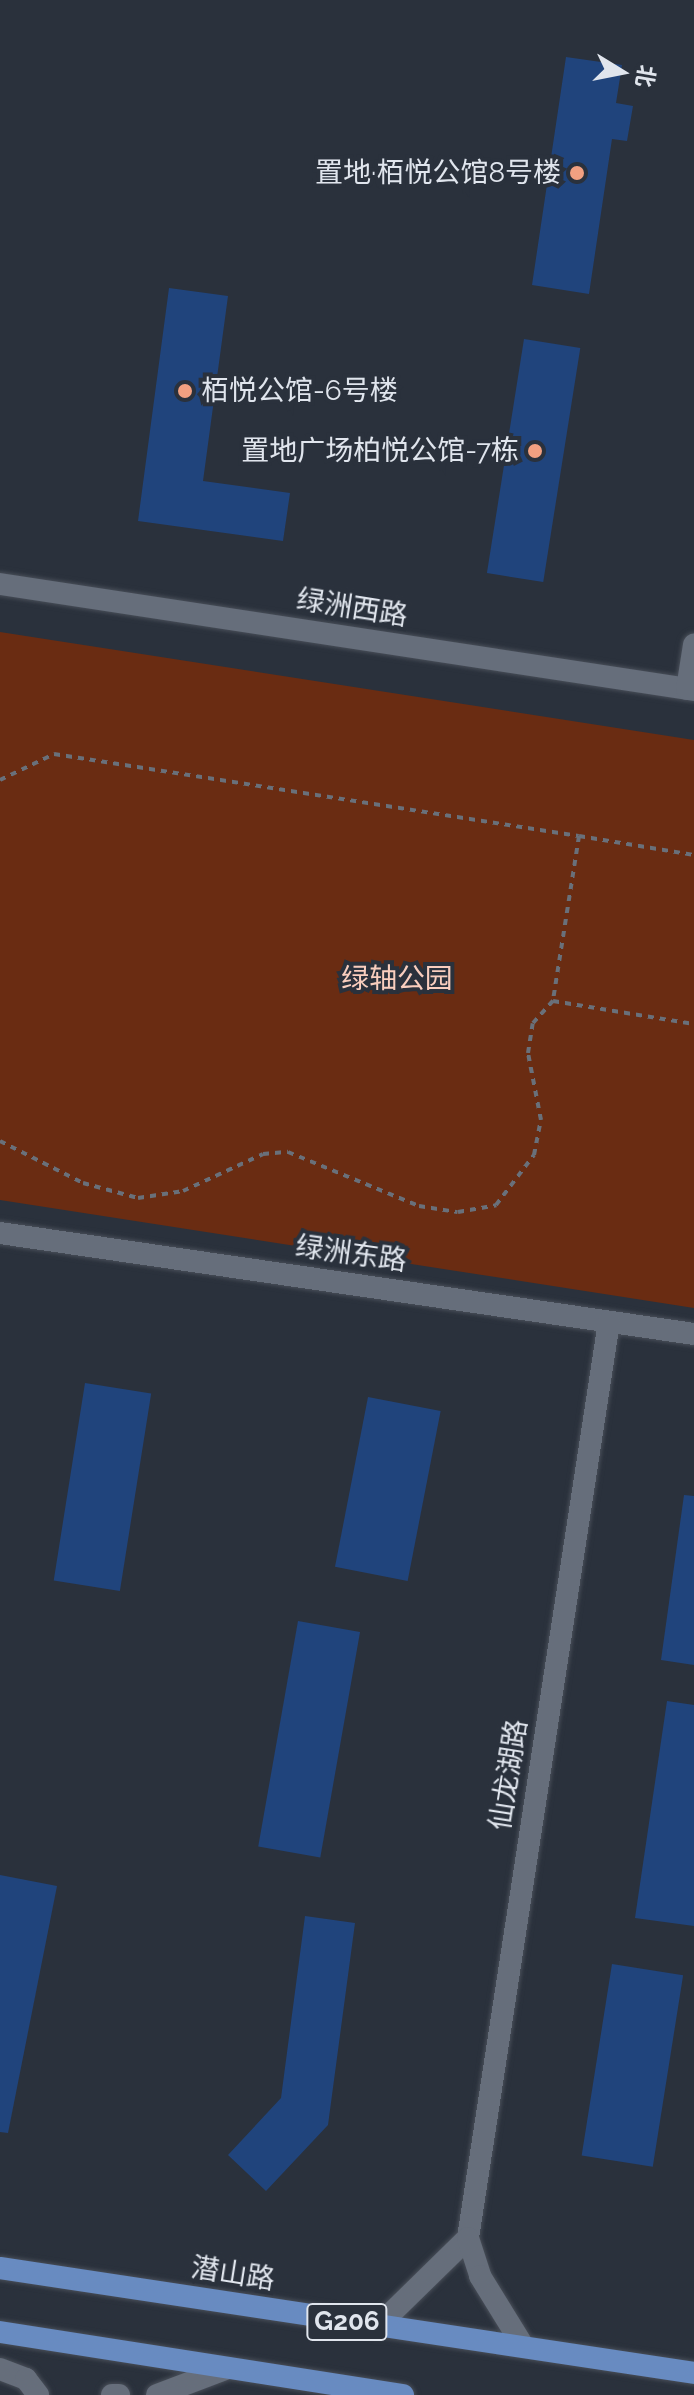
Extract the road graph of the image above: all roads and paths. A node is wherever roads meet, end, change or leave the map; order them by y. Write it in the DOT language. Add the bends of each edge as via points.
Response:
graph roads {
  1 [pos="0,584"];
  2 [pos="694,645"];
  3 [pos="690,690"];
  4 [pos="0,780"];
  5 [pos="579,836"];
  6 [pos="694,855"];
  7 [pos="553,1001"];
  8 [pos="694,1024"];
  9 [pos="0,1141"];
  10 [pos="0,1233"];
  11 [pos="609,1322"];
  12 [pos="694,1334"];
  13 [pos="468,2238"];
  14 [pos="0,2268"];
  15 [pos="377,2327"];
  16 [pos="0,2332"];
  17 [pos="523,2346"];
  18 [pos="228,2368"];
  19 [pos="0,2369"];
  20 [pos="694,2373"];
  21 [pos="38,2395"];
  22 [pos="112,2395"];
  23 [pos="119,2395"];
  24 [pos="157,2395"];
  25 [pos="403,2395"];
  1 -- 3 [label="street, 绿洲西路"];
  2 -- 3 [label="street"];
  4 -- 5 [label="path" via="54,754"];
  5 -- 6 [label="path"];
  5 -- 7 [label="path"];
  7 -- 8 [label="path"];
  7 -- 9 [label="path" via="533,1023 528,1053 541,1120 534,1155 496,1205 458,1212 419,1206 288,1152 263,1154 183,1191 138,1198 83,1183"];
  10 -- 11 [label="street, 绿洲东路"];
  11 -- 12 [label="street, 绿洲东路"];
  11 -- 13 [label="street, 仙龙湖路"];
  13 -- 15 [label="street"];
  13 -- 17 [label="street" via="480,2276"];
  14 -- 15 [label="main road, 潜山路 / G206"];
  15 -- 17 [label="main road, 潜山路 / G206"];
  16 -- 18 [label="main road, G206"];
  17 -- 20 [label="main road, 潜山路 / G206"];
  18 -- 24 [label="street"];
  18 -- 25 [label="main road, G206"];
  19 -- 21 [label="street" via="26,2379"];
  22 -- 23 [label="street"];
}
